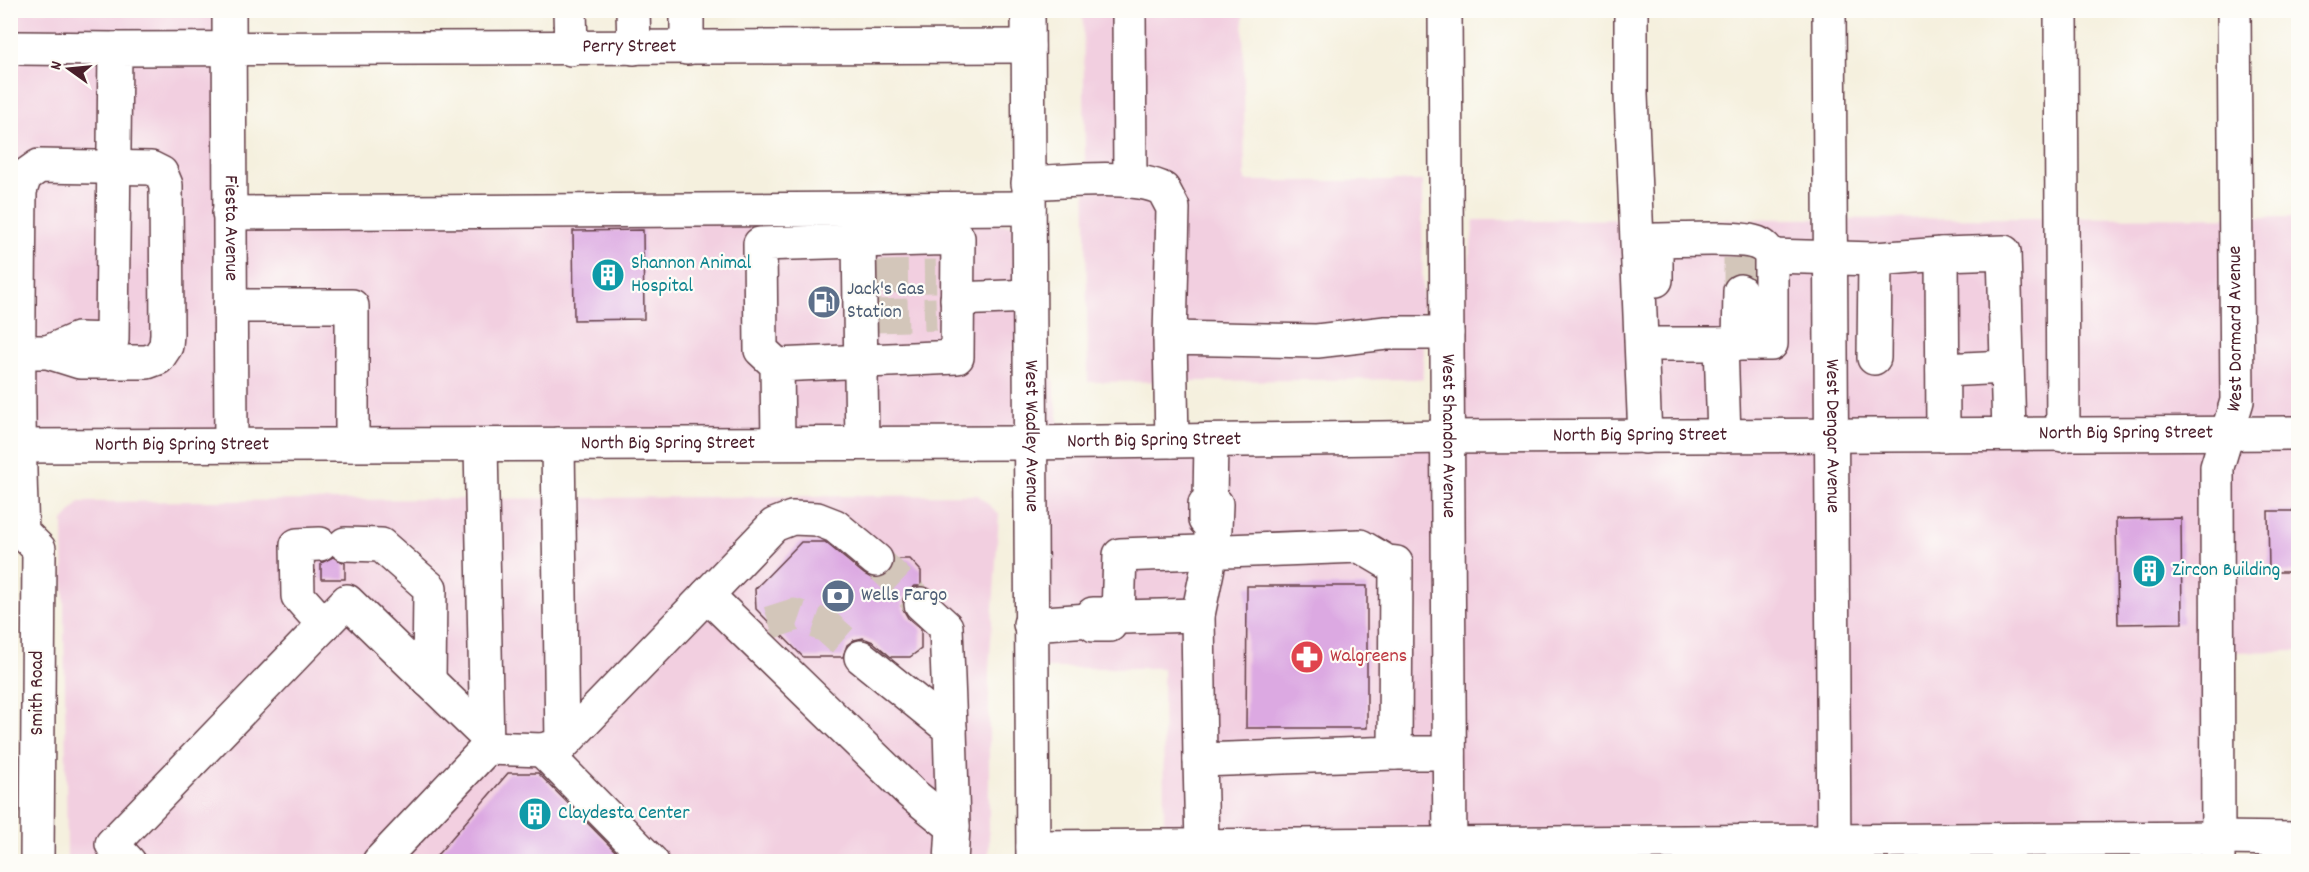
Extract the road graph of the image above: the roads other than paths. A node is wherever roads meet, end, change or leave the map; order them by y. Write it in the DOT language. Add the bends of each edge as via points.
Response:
graph roads {
  1 [pos="229,10"];
  2 [pos="570,10"];
  3 [pos="633,10"];
  4 [pos="687,10"];
  5 [pos="1028,10"];
  6 [pos="1129,10"];
  7 [pos="1444,10"];
  8 [pos="1631,10"];
  9 [pos="1829,10"];
  10 [pos="2061,10"];
  11 [pos="2234,10"];
  12 [pos="1028,46"];
  13 [pos="18,48"];
  14 [pos="634,48"];
  15 [pos="687,48"];
  16 [pos="115,49"];
  17 [pos="571,49"];
  18 [pos="229,50"];
  19 [pos="114,167"];
  20 [pos="1130,182"];
  21 [pos="1028,196"];
  22 [pos="229,213"];
  23 [pos="859,240"];
  24 [pos="1750,251"];
  25 [pos="1942,254"];
  26 [pos="1831,256"];
  27 [pos="1875,259"];
  28 [pos="1740,291"];
  29 [pos="949,295"];
  30 [pos="1029,296"];
  31 [pos="1656,303"];
  32 [pos="230,306"];
  33 [pos="2006,323"];
  34 [pos="1447,333"];
  35 [pos="1170,338"];
  36 [pos="1659,344"];
  37 [pos="1730,344"];
  38 [pos="1942,356"];
  39 [pos="1874,358"];
  40 [pos="861,362"];
  41 [pos="21,363"];
  42 [pos="777,365"];
  43 [pos="2007,367"];
  44 [pos="2008,433"];
  45 [pos="2298,433"];
  46 [pos="2226,434"];
  47 [pos="1944,435"];
  48 [pos="2063,435"];
  49 [pos="1724,436"];
  50 [pos="1833,436"];
  51 [pos="1447,437"];
  52 [pos="1645,437"];
  53 [pos="1172,441"];
  54 [pos="1211,442"];
  55 [pos="778,443"];
  56 [pos="862,443"];
  57 [pos="1029,443"];
  58 [pos="558,444"];
  59 [pos="231,445"];
  60 [pos="352,445"];
  61 [pos="481,445"];
  62 [pos="14,446"];
  63 [pos="16,538"];
  64 [pos="1211,543"];
  65 [pos="876,560"];
  66 [pos="1448,560"];
  67 [pos="1396,563"];
  68 [pos="707,595"];
  69 [pos="921,604"];
  70 [pos="1198,615"];
  71 [pos="1110,617"];
  72 [pos="1030,624"];
  73 [pos="324,625"];
  74 [pos="861,657"];
  75 [pos="429,681"];
  76 [pos="950,729"];
  77 [pos="487,742"];
  78 [pos="552,747"];
  79 [pos="1395,753"];
  80 [pos="1449,753"];
  81 [pos="1200,760"];
  82 [pos="953,827"];
  83 [pos="2298,839"];
  84 [pos="1202,845"];
  85 [pos="2218,850"];
  86 [pos="2020,851"];
  87 [pos="1450,852"];
  88 [pos="1633,852"];
  89 [pos="1834,852"];
  90 [pos="1257,853"];
  91 [pos="1033,854"];
  92 [pos="115,856"];
  93 [pos="37,861"];
  94 [pos="379,861"];
  95 [pos="652,861"];
  96 [pos="951,861"];
  1 -- 18 [label="main road, Fiesta Avenue"];
  2 -- 17 [label="main road"];
  3 -- 14 [label="main road"];
  4 -- 15 [label="main road"];
  5 -- 12 [label="main road, West Wadley Avenue"];
  6 -- 20 [label="main road"];
  7 -- 34 [label="main road, West Shandon Avenue"];
  8 -- 52 [label="main road"];
  9 -- 26 [label="main road, West Dengar Avenue"];
  10 -- 48 [label="main road"];
  11 -- 46 [label="main road, West Dormard Avenue" via="2237,401"];
  12 -- 15 [label="main road, Perry Street"];
  12 -- 21 [label="main road, West Wadley Avenue"];
  13 -- 16 [label="main road, Perry Street"];
  14 -- 15 [label="main road, Perry Street"];
  14 -- 17 [label="main road, Perry Street"];
  16 -- 18 [label="main road, Perry Street"];
  16 -- 19 [label="main road"];
  17 -- 18 [label="main road, Perry Street"];
  18 -- 22 [label="main road, Fiesta Avenue"];
  19 -- 41 [label="main road" via="112,340 78,339"];
  19 -- 41 [label="main road, Smith Road" via="39,166 26,176 20,191"];
  19 -- 41 [label="main road, Smith Road" via="151,168 160,173 166,185 166,346 158,358 147,363"];
  20 -- 21 [label="main road"];
  20 -- 35 [label="main road" via="1152,183 1163,189 1173,208"];
  21 -- 22 [label="main road"];
  21 -- 30 [label="main road, West Wadley Avenue"];
  22 -- 32 [label="main road, Fiesta Avenue"];
  23 -- 29 [label="main road" via="958,238"];
  23 -- 40 [label="main road" via="867,277"];
  23 -- 42 [label="main road" via="760,244 760,350"];
  24 -- 26 [label="main road"];
  24 -- 31 [label="main road" via="1656,240"];
  24 -- 37 [label="main road" via="1771,344"];
  25 -- 27 [label="main road"];
  25 -- 33 [label="main road" via="2004,252"];
  25 -- 38 [label="main road"];
  26 -- 27 [label="main road"];
  26 -- 50 [label="main road, West Dengar Avenue"];
  27 -- 39 [label="main road"];
  28 -- 37 [label="main road"];
  29 -- 30 [label="main road"];
  29 -- 40 [label="main road" via="957,357"];
  30 -- 57 [label="main road, West Wadley Avenue"];
  32 -- 59 [label="main road, Fiesta Avenue"];
  32 -- 60 [label="main road" via="352,306"];
  33 -- 38 [label="main road" via="2000,317 1997,273 1988,262 1971,260 1956,271 1948,287"];
  33 -- 43 [label="main road"];
  34 -- 35 [label="main road" via="1386,333 1317,341"];
  34 -- 51 [label="main road, West Shandon Avenue"];
  35 -- 53 [label="main road"];
  36 -- 37 [label="main road"];
  37 -- 49 [label="main road"];
  38 -- 43 [label="main road"];
  38 -- 47 [label="main road"];
  40 -- 42 [label="main road"];
  40 -- 56 [label="main road"];
  41 -- 62 [label="main road, Smith Road"];
  42 -- 55 [label="main road"];
  43 -- 44 [label="main road"];
  44 -- 47 [label="main road, North Big Spring Street"];
  44 -- 48 [label="main road, North Big Spring Street"];
  45 -- 46 [label="main road, North Big Spring Street"];
  46 -- 48 [label="main road, North Big Spring Street"];
  46 -- 85 [label="main road, West Dormard Avenue" via="2217,467"];
  47 -- 50 [label="main road, North Big Spring Street"];
  49 -- 50 [label="main road, North Big Spring Street"];
  49 -- 52 [label="main road, North Big Spring Street"];
  50 -- 89 [label="main road, West Dengar Avenue"];
  51 -- 52 [label="main road, North Big Spring Street"];
  51 -- 54 [label="main road, North Big Spring Street"];
  51 -- 66 [label="main road, West Shandon Avenue"];
  53 -- 54 [label="main road, North Big Spring Street"];
  53 -- 57 [label="main road, North Big Spring Street"];
  54 -- 64 [label="main road" via="1210,500 1216,504"];
  55 -- 56 [label="main road, North Big Spring Street"];
  55 -- 58 [label="main road, North Big Spring Street"];
  56 -- 57 [label="main road, North Big Spring Street"];
  57 -- 72 [label="main road, West Wadley Avenue"];
  58 -- 61 [label="main road, North Big Spring Street"];
  58 -- 78 [label="main road"];
  59 -- 60 [label="main road, North Big Spring Street"];
  59 -- 62 [label="main road, North Big Spring Street"];
  60 -- 61 [label="main road, North Big Spring Street"];
  61 -- 77 [label="main road"];
  62 -- 63 [label="main road, Smith Road"];
  63 -- 93 [label="main road, Smith Road" via="39,549"];
  64 -- 67 [label="main road" via="1360,546"];
  64 -- 70 [label="main road"];
  64 -- 71 [label="main road" via="1120,555"];
  65 -- 68 [label="main road" via="835,526 817,519 792,518 774,525"];
  66 -- 67 [label="main road"];
  66 -- 80 [label="main road, West Shandon Avenue"];
  67 -- 79 [label="main road"];
  68 -- 78 [label="main road"];
  68 -- 82 [label="main road" via="760,631 911,793"];
  69 -- 76 [label="main road" via="946,627"];
  70 -- 71 [label="main road"];
  70 -- 81 [label="main road"];
  71 -- 72 [label="main road"];
  72 -- 91 [label="main road, West Wadley Avenue"];
  73 -- 75 [label="main road" via="347,602"];
  73 -- 75 [label="main road" via="298,596 297,545 381,545 430,588"];
  73 -- 92 [label="main road"];
  74 -- 76 [label="main road"];
  75 -- 77 [label="main road"];
  76 -- 82 [label="main road"];
  77 -- 78 [label="main road"];
  77 -- 94 [label="main road"];
  78 -- 95 [label="main road"];
  79 -- 80 [label="main road"];
  79 -- 81 [label="main road"];
  80 -- 87 [label="main road, West Shandon Avenue"];
  81 -- 84 [label="main road"];
  82 -- 96 [label="main road"];
  83 -- 85 [label="main road"];
  84 -- 90 [label="main road"];
  84 -- 91 [label="main road"];
  85 -- 86 [label="main road"];
  86 -- 89 [label="main road"];
  87 -- 88 [label="main road"];
  87 -- 90 [label="main road"];
  88 -- 89 [label="main road"];
}
